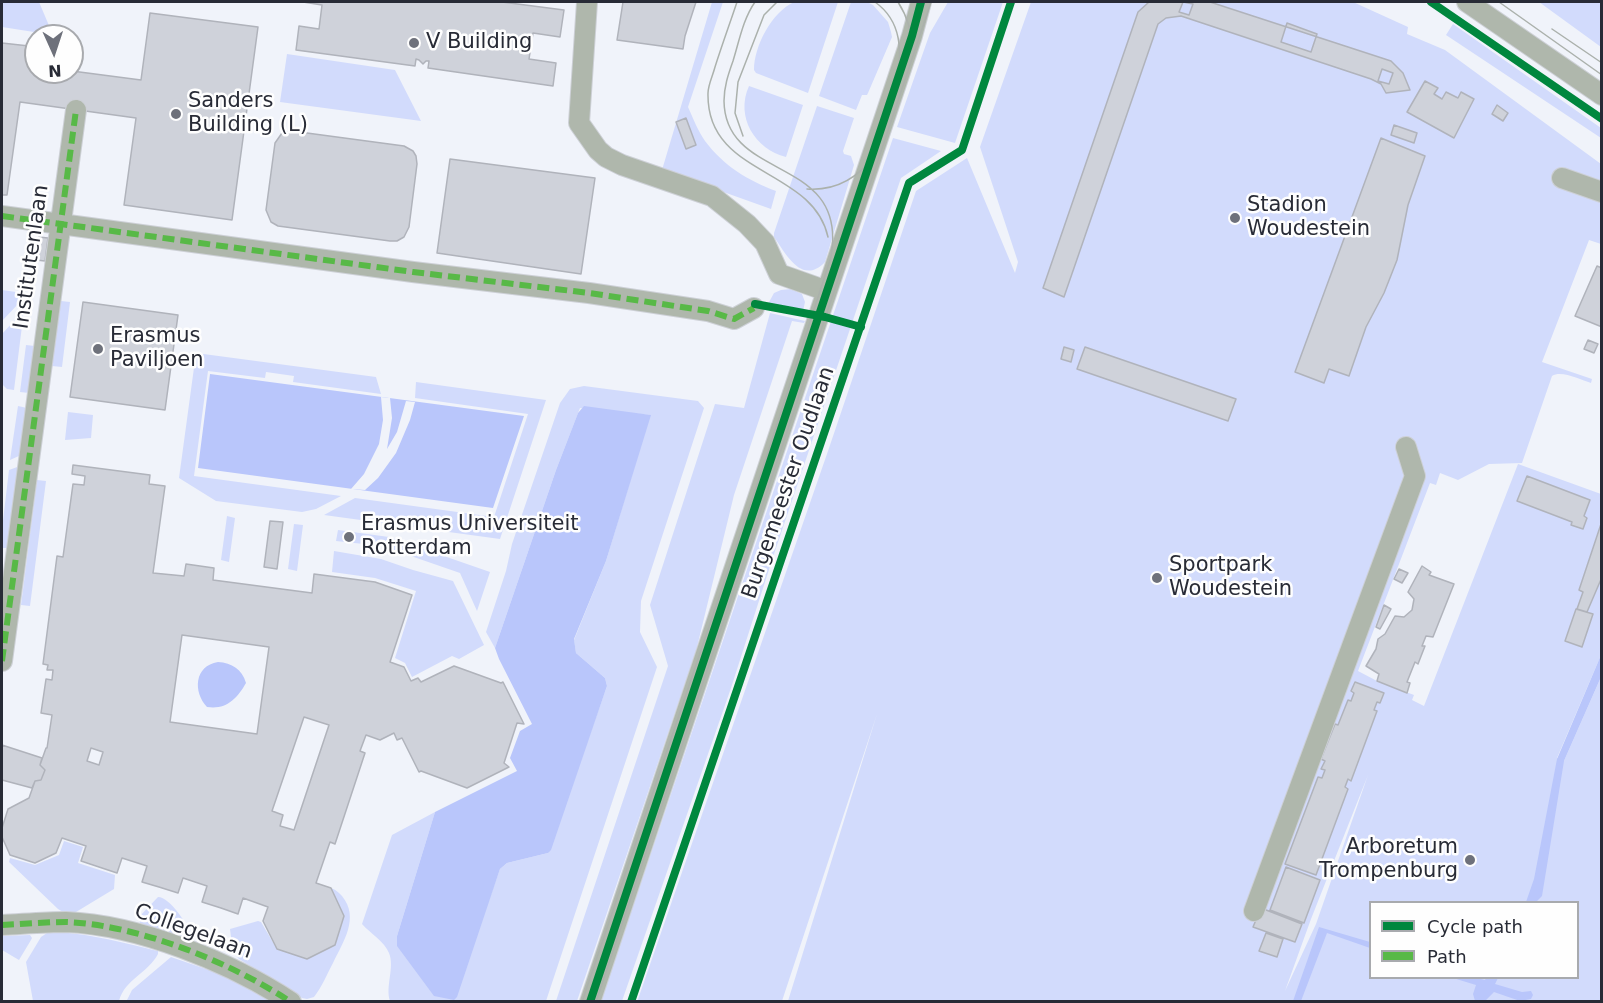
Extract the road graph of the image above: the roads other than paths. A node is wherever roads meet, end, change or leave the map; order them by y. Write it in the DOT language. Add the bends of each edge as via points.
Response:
graph roads {
  1 [pos="587,2"];
  2 [pos="921,2"];
  3 [pos="935,2"];
  4 [pos="1467,2"];
  5 [pos="912,36"];
  6 [pos="1602,95"];
  7 [pos="76,110"];
  8 [pos="1562,178"];
  9 [pos="1602,192"];
  10 [pos="2,216"];
  11 [pos="61,224"];
  12 [pos="827,291"];
  13 [pos="754,308"];
  14 [pos="1406,447"];
  15 [pos="2,661"];
  16 [pos="1254,911"];
  17 [pos="2,925"];
  18 [pos="291,1002"];
  19 [pos="590,1002"];
  1 -- 12 [label="street" via="579,123 598,150 622,165 712,196 765,243 779,274"];
  2 -- 5 [label="street, Burgemeester Oudlaan"];
  3 -- 5 [label="street, Burgemeester Oudlaan"];
  4 -- 6 [label="street"];
  5 -- 12 [label="street, Burgemeester Oudlaan"];
  7 -- 11 [label="street, Institutenlaan"];
  8 -- 9 [label="street"];
  10 -- 11 [label="street"];
  11 -- 13 [label="street" via="589,293 708,311 734,319"];
  11 -- 15 [label="street, Institutenlaan"];
  12 -- 19 [label="street, Burgemeester Oudlaan"];
  14 -- 16 [label="street" via="1415,476"];
  17 -- 18 [label="street, Collegelaan" via="66,922 158,940 244,975"];
}
